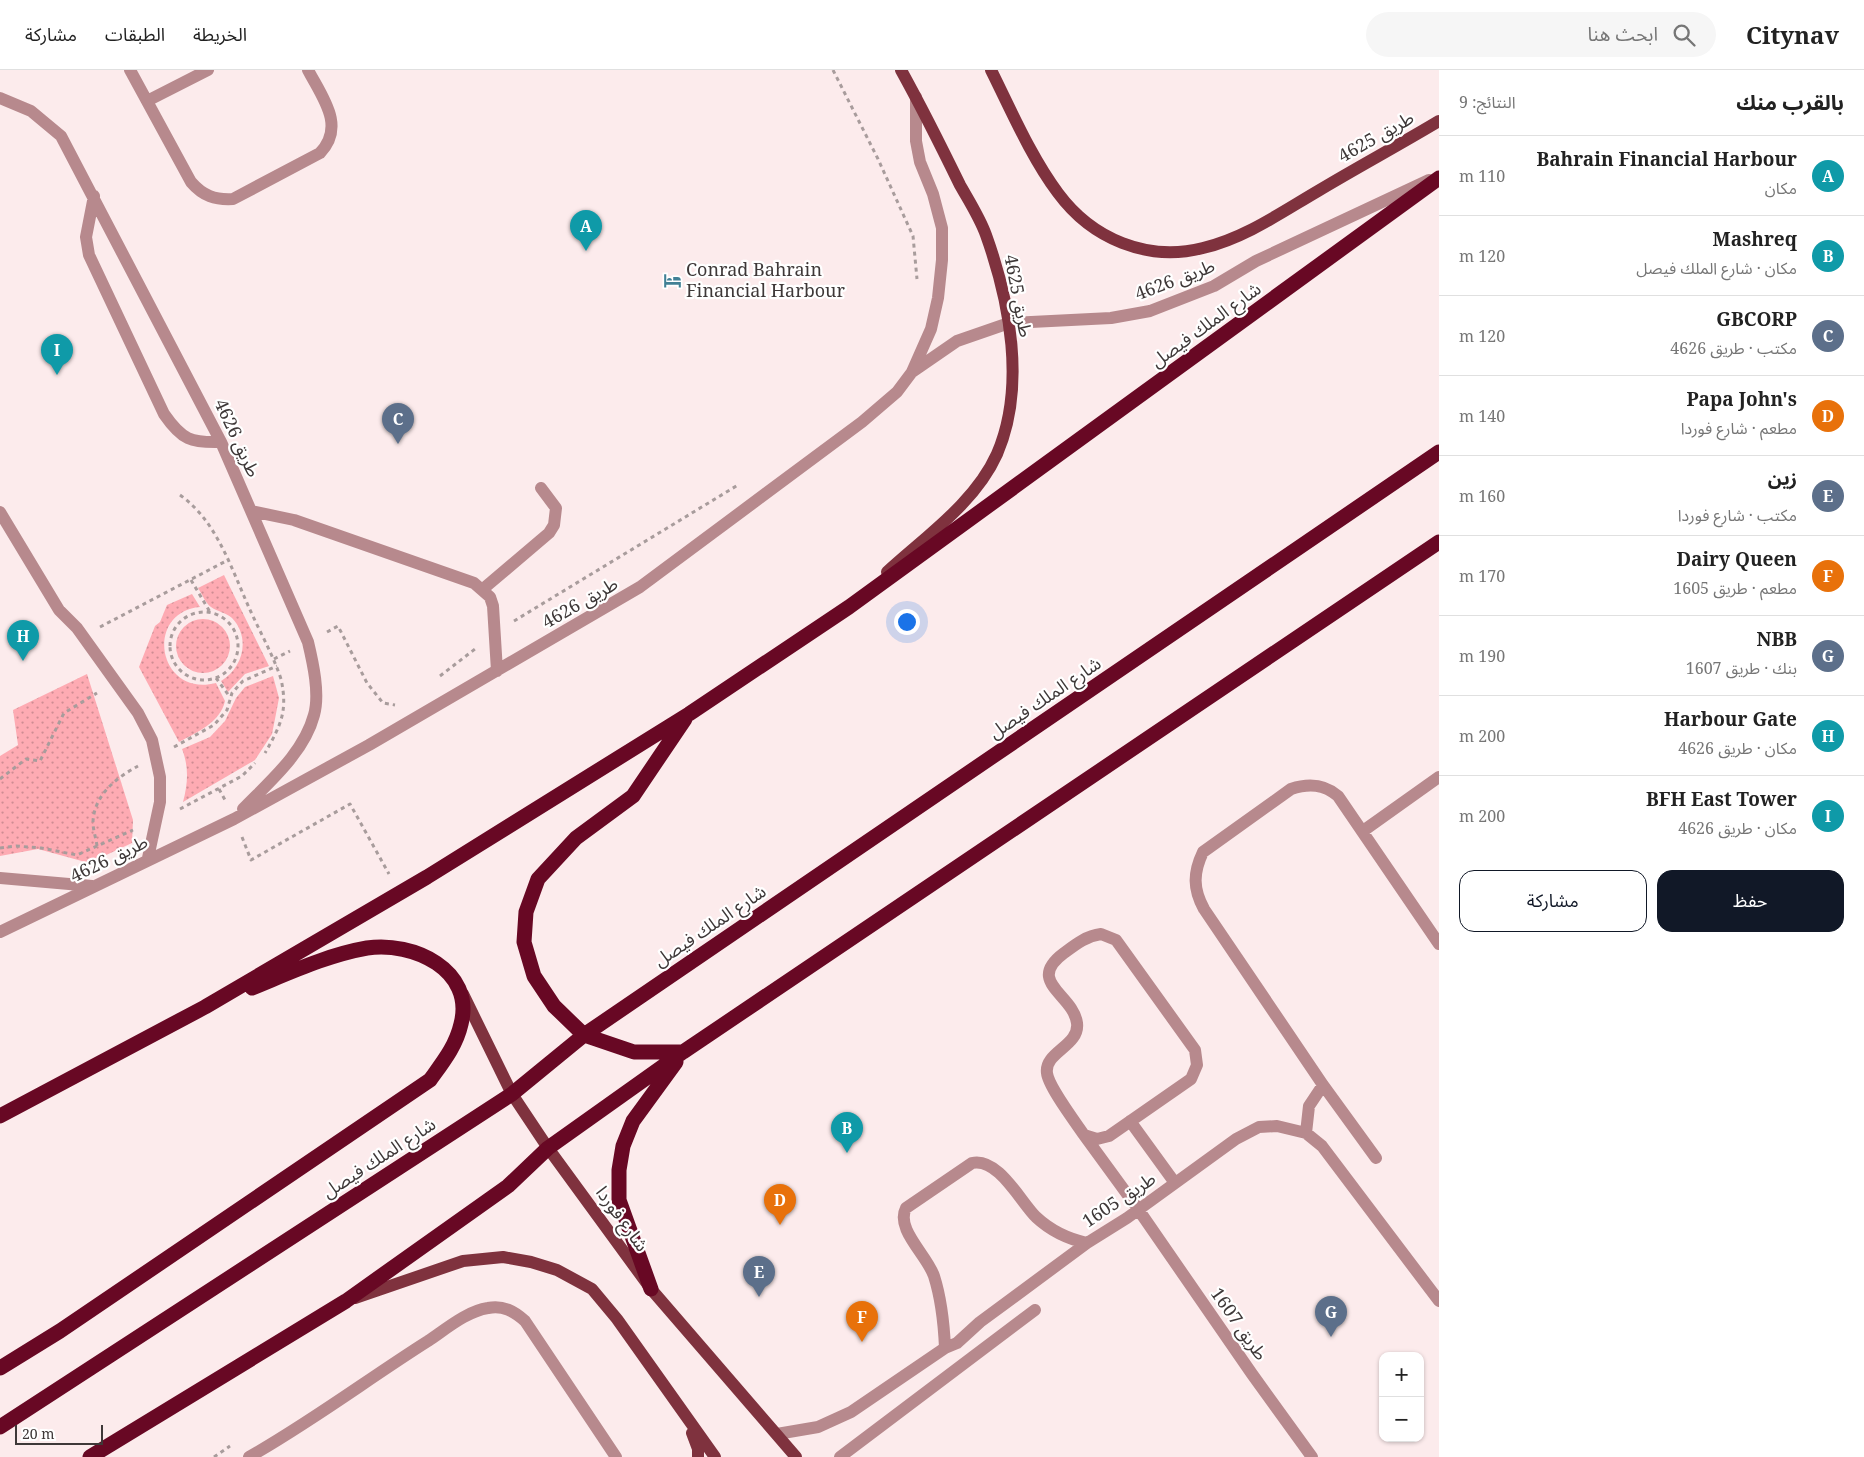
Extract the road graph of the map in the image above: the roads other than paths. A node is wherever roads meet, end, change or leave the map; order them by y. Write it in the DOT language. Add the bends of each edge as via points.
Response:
graph roads {
  1 [pos="130,70"];
  2 [pos="208,70"];
  3 [pos="308,70"];
  4 [pos="901,70"];
  5 [pos="990,70"];
  6 [pos="916,97"];
  7 [pos="0,98"];
  8 [pos="147,100"];
  9 [pos="1439,120"];
  10 [pos="1439,177"];
  11 [pos="94,196"];
  12 [pos="1009,323"];
  13 [pos="912,372"];
  14 [pos="221,442"];
  15 [pos="1439,452"];
  16 [pos="542,488"];
  17 [pos="250,511"];
  18 [pos="0,512"];
  19 [pos="1439,542"];
  20 [pos="483,589"];
  21 [pos="848,607"];
  22 [pos="497,671"];
  23 [pos="689,714"];
  24 [pos="1439,777"];
  25 [pos="234,819"];
  26 [pos="1363,831"];
  27 [pos="148,858"];
  28 [pos="0,878"];
  29 [pos="92,886"];
  30 [pos="0,932"];
  31 [pos="1439,944"];
  32 [pos="455,978"];
  33 [pos="205,1007"];
  34 [pos="584,1035"];
  35 [pos="684,1052"];
  36 [pos="1323,1085"];
  37 [pos="512,1094"];
  38 [pos="0,1116"];
  39 [pos="1130,1122"];
  40 [pos="1306,1133"];
  41 [pos="1084,1136"];
  42 [pos="548,1148"];
  43 [pos="1376,1158"];
  44 [pos="1175,1183"];
  45 [pos="1138,1209"];
  46 [pos="1087,1243"];
  47 [pos="651,1289"];
  48 [pos="346,1301"];
  49 [pos="1439,1301"];
  50 [pos="1035,1310"];
  51 [pos="951,1346"];
  52 [pos="973,1358"];
  53 [pos="0,1368"];
  54 [pos="687,1418"];
  55 [pos="0,1427"];
  56 [pos="777,1434"];
  57 [pos="90,1457"];
  58 [pos="249,1457"];
  59 [pos="616,1457"];
  60 [pos="698,1457"];
  61 [pos="715,1457"];
  62 [pos="796,1457"];
  63 [pos="840,1457"];
  64 [pos="1312,1457"];
  1 -- 8 [label="street"];
  2 -- 8 [label="street"];
  3 -- 8 [label="street" via="331,114 333,126 326,146 320,153 233,199 207,196 191,182"];
  4 -- 6 [label="main road, طريق 4625"];
  5 -- 9 [label="main road, طريق 4625" via="1058,193 1092,227 1112,240 1135,249 1152,251 1180,253 1205,248 1251,230"];
  6 -- 12 [label="main road, طريق 4625" via="986,233"];
  6 -- 13 [label="street, طريق 4626" via="916,141 942,228 942,260 931,329"];
  7 -- 11 [label="street, طريق 4626" via="32,111 61,136"];
  10 -- 12 [label="street, طريق 4626" via="1256,261 1214,286 1150,311 1111,318"];
  10 -- 21 [label="highway, شارع الملك فيصل"];
  11 -- 14 [label="street, طريق 4626"];
  11 -- 14 [label="street" via="86,237 89,255 164,414 184,437 197,442"];
  12 -- 13 [label="street, طريق 4626" via="957,341"];
  12 -- 21 [label="main road, طريق 4625" via="1012,380 1006,426 996,455 967,500"];
  13 -- 22 [label="street, طريق 4626" via="897,392 868,417 640,587"];
  14 -- 17 [label="street, طريق 4626"];
  15 -- 34 [label="highway, شارع الملك فيصل"];
  16 -- 20 [label="street" via="556,508 554,525 549,533"];
  17 -- 20 [label="street" via="303,523 467,579"];
  17 -- 25 [label="street, طريق 4626" via="308,642 315,670 315,714 298,751"];
  18 -- 27 [label="street" via="59,610 138,713 155,749 160,802"];
  19 -- 35 [label="highway"];
  20 -- 22 [label="street" via="493,606"];
  21 -- 23 [label="highway, شارع الملك فيصل"];
  22 -- 25 [label="street, طريق 4626"];
  23 -- 33 [label="highway, شارع الملك فيصل" via="400,892"];
  23 -- 34 [label="highway" via="633,796 576,838 538,878 526,912 524,942 534,976 554,1006"];
  24 -- 26 [label="street"];
  25 -- 27 [label="street, طريق 4626"];
  26 -- 31 [label="street"];
  26 -- 36 [label="street" via="1330,790 1301,786 1292,789 1203,852 1196,866 1196,888 1204,909"];
  27 -- 29 [label="street, طريق 4626"];
  28 -- 29 [label="street"];
  29 -- 30 [label="street, طريق 4626"];
  32 -- 33 [label="highway" via="428,957 405,948 368,948 318,961"];
  32 -- 37 [label="main road, شارع فوردا"];
  32 -- 53 [label="highway" via="462,999 462,1023 453,1048 430,1080 60,1331"];
  33 -- 38 [label="highway, شارع الملك فيصل"];
  34 -- 35 [label="highway" via="634,1052"];
  34 -- 37 [label="highway, شارع الملك فيصل"];
  35 -- 42 [label="highway"];
  35 -- 47 [label="highway" via="633,1120 623,1146 619,1170 620,1200"];
  36 -- 40 [label="street" via="1309,1106"];
  36 -- 43 [label="street"];
  37 -- 42 [label="main road, شارع فوردا"];
  37 -- 55 [label="highway, شارع الملك فيصل"];
  39 -- 41 [label="street" via="1102,1138"];
  39 -- 41 [label="street, طريق 1607" via="1191,1080 1196,1071 1195,1050 1116,940 1101,934 1092,935 1055,960 1048,975 1077,1024 1073,1039 1049,1062 1047,1076"];
  39 -- 44 [label="street"];
  40 -- 44 [label="street, طريق 1605" via="1277,1126 1259,1127 1236,1139"];
  40 -- 49 [label="street" via="1331,1157"];
  41 -- 45 [label="street, طريق 1607"];
  42 -- 47 [label="main road, شارع فوردا"];
  42 -- 48 [label="highway" via="508,1186"];
  44 -- 45 [label="street, طريق 1605"];
  45 -- 46 [label="street, طريق 1605"];
  45 -- 64 [label="street, طريق 1607"];
  46 -- 51 [label="street, طريق 1605"];
  46 -- 51 [label="street" via="1062,1235 1037,1218 993,1167 982,1162 972,1163 906,1208 903,1226 935,1280"];
  47 -- 56 [label="main road, شارع فوردا"];
  48 -- 54 [label="main road" via="463,1261 503,1257 557,1270 592,1289 617,1318"];
  48 -- 57 [label="highway"];
  50 -- 52 [label="street"];
  51 -- 52 [label="street"];
  51 -- 56 [label="street, طريق 1605" via="851,1412 818,1427"];
  52 -- 63 [label="street"];
  54 -- 60 [label="main road"];
  54 -- 61 [label="main road"];
  56 -- 62 [label="main road, شارع فوردا"];
  58 -- 59 [label="street" via="464,1318 476,1311 497,1307 508,1309 525,1321"];
}
